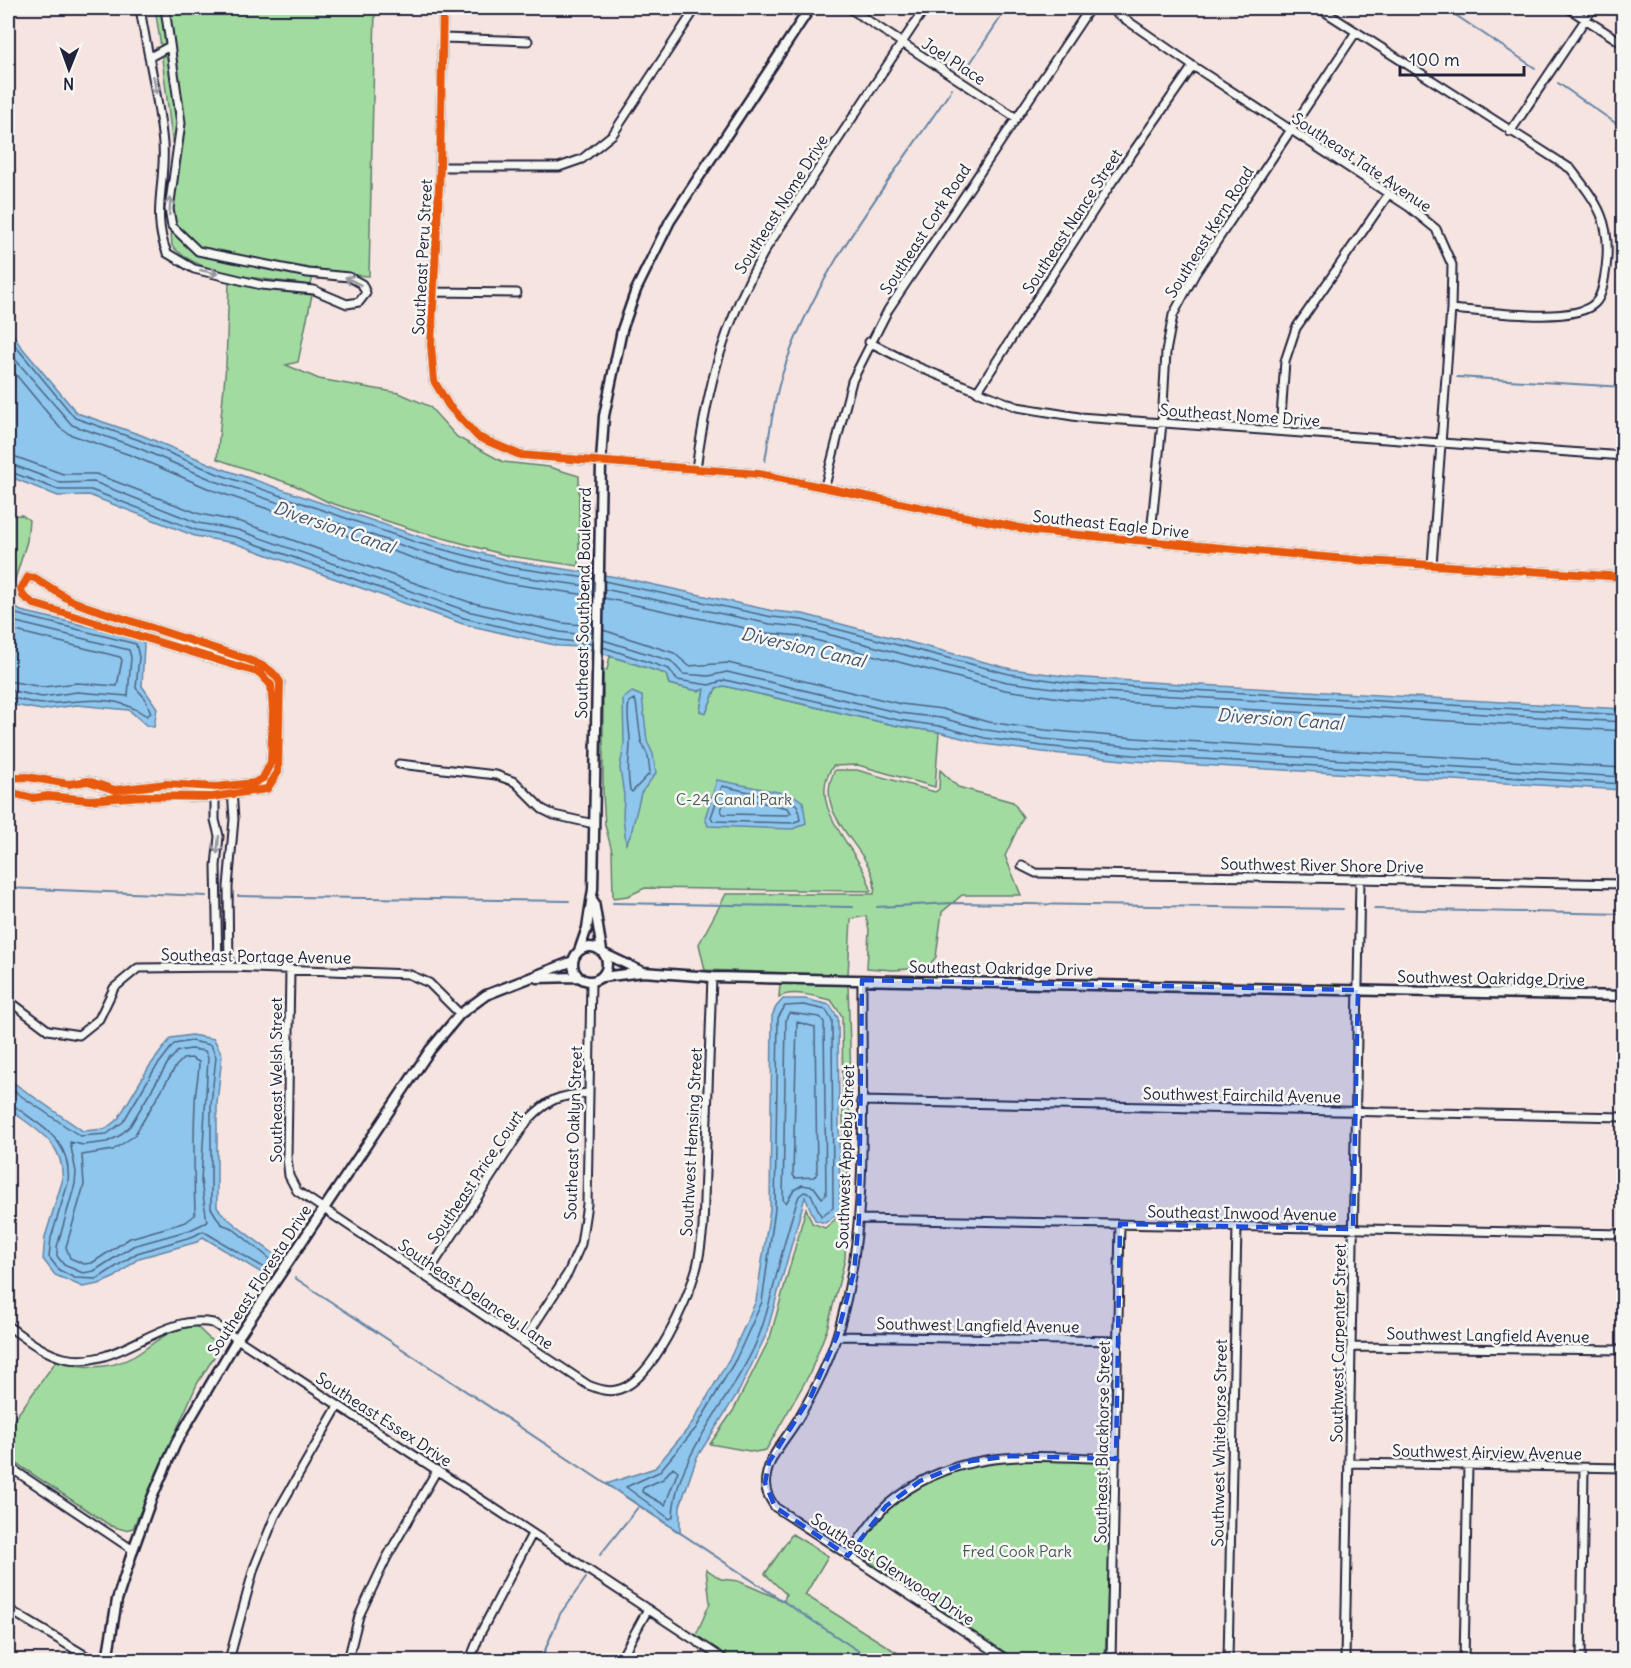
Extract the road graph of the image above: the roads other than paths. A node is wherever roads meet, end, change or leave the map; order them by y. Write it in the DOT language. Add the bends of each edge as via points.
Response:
graph roads {
  1 [pos="140,8"];
  2 [pos="165,8"];
  3 [pos="443,8"];
  4 [pos="696,8"];
  5 [pos="810,8"];
  6 [pos="849,8"];
  7 [pos="925,8"];
  8 [pos="1090,8"];
  9 [pos="1109,8"];
  10 [pos="1319,8"];
  11 [pos="1568,8"];
  12 [pos="1593,8"];
  13 [pos="1586,19"];
  14 [pos="1356,32"];
  15 [pos="443,38"];
  16 [pos="528,41"];
  17 [pos="902,43"];
  18 [pos="1623,44"];
  19 [pos="168,47"];
  20 [pos="150,57"];
  21 [pos="1193,66"];
  22 [pos="1015,117"];
  23 [pos="1289,129"];
  24 [pos="1510,132"];
  25 [pos="440,167"];
  26 [pos="1388,195"];
  27 [pos="172,226"];
  28 [pos="159,230"];
  29 [pos="318,274"];
  30 [pos="314,290"];
  31 [pos="436,292"];
  32 [pos="517,293"];
  33 [pos="1451,309"];
  34 [pos="869,342"];
  35 [pos="977,392"];
  36 [pos="1162,423"];
  37 [pos="1280,431"];
  38 [pos="1440,442"];
  39 [pos="1623,456"];
  40 [pos="601,462"];
  41 [pos="696,469"];
  42 [pos="825,486"];
  43 [pos="1150,543"];
  44 [pos="1432,565"];
  45 [pos="1623,577"];
  46 [pos="99,611"];
  47 [pos="95,621"];
  48 [pos="172,634"];
  49 [pos="168,643"];
  50 [pos="267,667"];
  51 [pos="262,674"];
  52 [pos="276,728"];
  53 [pos="399,764"];
  54 [pos="8,778"];
  55 [pos="45,781"];
  56 [pos="216,787"];
  57 [pos="123,789"];
  58 [pos="232,790"];
  59 [pos="8,792"];
  60 [pos="43,797"];
  61 [pos="124,797"];
  62 [pos="215,797"];
  63 [pos="594,824"];
  64 [pos="1022,866"];
  65 [pos="1360,879"];
  66 [pos="1623,884"];
  67 [pos="593,893"];
  68 [pos="217,926"];
  69 [pos="228,926"];
  70 [pos="579,951"];
  71 [pos="604,953"];
  72 [pos="573,961"];
  73 [pos="218,967"];
  74 [pos="229,967"];
  75 [pos="290,970"];
  76 [pos="643,972"];
  77 [pos="578,977"];
  78 [pos="602,977"];
  79 [pos="712,977"];
  80 [pos="530,979"];
  81 [pos="862,980"];
  82 [pos="591,981"];
  83 [pos="1358,990"];
  84 [pos="1623,996"];
  85 [pos="8,1000"];
  86 [pos="460,1014"];
  87 [pos="588,1093"];
  88 [pos="861,1101"];
  89 [pos="1356,1111"];
  90 [pos="1623,1117"];
  91 [pos="323,1210"];
  92 [pos="859,1219"];
  93 [pos="1120,1224"];
  94 [pos="1237,1226"];
  95 [pos="1353,1229"];
  96 [pos="1623,1234"];
  97 [pos="426,1276"];
  98 [pos="8,1326"];
  99 [pos="837,1336"];
  100 [pos="237,1339"];
  101 [pos="1118,1341"];
  102 [pos="523,1342"];
  103 [pos="1351,1347"];
  104 [pos="1623,1350"];
  105 [pos="618,1390"];
  106 [pos="338,1406"];
  107 [pos="1116,1459"];
  108 [pos="1350,1463"];
  109 [pos="1468,1465"];
  110 [pos="8,1466"];
  111 [pos="1584,1468"];
  112 [pos="1623,1468"];
  113 [pos="437,1470"];
  114 [pos="767,1494"];
  115 [pos="532,1534"];
  116 [pos="133,1550"];
  117 [pos="848,1556"];
  118 [pos="8,1609"];
  119 [pos="648,1609"];
  120 [pos="93,1660"];
  121 [pos="107,1660"];
  122 [pos="229,1660"];
  123 [pos="348,1660"];
  124 [pos="470,1660"];
  125 [pos="620,1660"];
  126 [pos="725,1660"];
  127 [pos="1008,1660"];
  128 [pos="1111,1660"];
  129 [pos="1228,1660"];
  130 [pos="1345,1660"];
  131 [pos="1464,1660"];
  132 [pos="1581,1660"];
  1 -- 20 [label="street"];
  2 -- 19 [label="street"];
  3 -- 15 [label="street, Southeast Peru Street"];
  4 -- 25 [label="street" via="613,134 582,159 559,167"];
  5 -- 40 [label="street, Southeast Southbend Boulevard" via="703,167 652,254 622,330 604,416"];
  6 -- 17 [label="street, Joel Place"];
  7 -- 17 [label="street, Southeast Nome Drive"];
  8 -- 22 [label="street, Southeast Cork Road"];
  9 -- 21 [label="street, Southeast Tate Avenue"];
  10 -- 14 [label="street"];
  11 -- 13 [label="street"];
  12 -- 13 [label="street"];
  13 -- 18 [label="street"];
  13 -- 24 [label="street"];
  14 -- 23 [label="street, Southeast Kern Road"];
  14 -- 24 [label="street"];
  15 -- 16 [label="street"];
  15 -- 25 [label="street, Southeast Peru Street"];
  17 -- 22 [label="street, Joel Place"];
  17 -- 41 [label="street, Southeast Nome Drive" via="748,280 717,357 704,409"];
  19 -- 20 [label="street"];
  27 -- 19 [label="street, one-way" via="169,209 181,123"];
  20 -- 28 [label="street, one-way" via="163,147"];
  21 -- 23 [label="street, Southeast Tate Avenue"];
  21 -- 35 [label="street, Southeast Nance Street" via="1112,182"];
  22 -- 34 [label="street, Southeast Cork Road"];
  23 -- 26 [label="street, Southeast Tate Avenue"];
  23 -- 36 [label="street, Southeast Kern Road" via="1195,273 1173,315 1166,352"];
  24 -- 33 [label="street" via="1571,169 1600,208 1609,247 1603,288 1595,303 1574,314"];
  25 -- 31 [label="street, Southeast Peru Street"];
  26 -- 33 [label="street, Southeast Tate Avenue" via="1436,229 1452,265"];
  26 -- 37 [label="street" via="1296,328 1285,361"];
  27 -- 28 [label="street"];
  27 -- 29 [label="street" via="198,251"];
  28 -- 30 [label="street, one-way" via="167,253 194,268 261,285"];
  29 -- 30 [label="street"];
  30 -- 29 [label="street, one-way" via="347,304 359,302 366,293 362,284 349,277"];
  31 -- 32 [label="street"];
  31 -- 40 [label="street, Southeast Peru Street" via="431,345 434,381 449,406 478,437 520,455"];
  33 -- 38 [label="street, Southeast Tate Avenue"];
  34 -- 35 [label="street, Southeast Nome Drive"];
  34 -- 42 [label="street, Southeast Cork Road" via="845,405"];
  35 -- 36 [label="street, Southeast Nome Drive" via="1017,407 1079,417"];
  36 -- 37 [label="street, Southeast Nome Drive"];
  36 -- 43 [label="street, Southeast Kern Road"];
  37 -- 38 [label="street, Southeast Nome Drive"];
  38 -- 39 [label="street, Southeast Nome Drive"];
  38 -- 44 [label="street, Southeast Tate Avenue"];
  40 -- 41 [label="street, Southeast Eagle Drive"];
  40 -- 63 [label="street, Southeast Southbend Boulevard"];
  41 -- 42 [label="street, Southeast Eagle Drive" via="759,474"];
  42 -- 43 [label="street, Southeast Eagle Drive" via="1035,531"];
  43 -- 44 [label="street, Southeast Eagle Drive"];
  44 -- 45 [label="street, Southeast Eagle Drive"];
  46 -- 47 [label="street"];
  46 -- 47 [label="street" via="70,600 35,578 28,578 21,586 23,596 34,604"];
  46 -- 48 [label="street"];
  47 -- 49 [label="street"];
  48 -- 49 [label="street"];
  48 -- 50 [label="street"];
  49 -- 51 [label="street"];
  50 -- 51 [label="street"];
  50 -- 52 [label="street" via="280,682"];
  51 -- 52 [label="street" via="271,685"];
  52 -- 58 [label="street" via="268,772 254,783"];
  52 -- 58 [label="street" via="278,772 272,784 267,789"];
  53 -- 63 [label="street" via="496,774 515,782 542,809"];
  54 -- 55 [label="street"];
  55 -- 57 [label="street" via="88,781"];
  55 -- 60 [label="street"];
  56 -- 57 [label="street" via="166,784"];
  56 -- 58 [label="street"];
  56 -- 62 [label="street"];
  57 -- 61 [label="street"];
  58 -- 62 [label="street"];
  58 -- 69 [label="street"];
  59 -- 60 [label="street"];
  60 -- 61 [label="street"];
  61 -- 62 [label="street"];
  62 -- 68 [label="street, one-way" via="219,837"];
  63 -- 67 [label="street, Southeast Southbend Boulevard"];
  64 -- 65 [label="street, Southwest River Shore Drive" via="1036,873"];
  65 -- 66 [label="street, Southwest River Shore Drive"];
  65 -- 83 [label="street, Southwest Carpenter Street"];
  67 -- 70 [label="street, Southeast Southbend Boulevard"];
  67 -- 71 [label="street, Southeast Southbend Boulevard"];
  68 -- 69 [label="street"];
  68 -- 73 [label="street"];
  69 -- 74 [label="street"];
  70 -- 71 [label="street" via="593,946"];
  70 -- 72 [label="street"];
  71 -- 76 [label="street, Southeast Oakridge Drive"];
  71 -- 78 [label="street" via="608,964"];
  72 -- 77 [label="street"];
  72 -- 80 [label="street, Southeast Floresta Drive"];
  73 -- 74 [label="street, Southeast Portage Avenue"];
  73 -- 85 [label="street, Southeast Portage Avenue" via="138,968 114,987 99,1019 79,1035 48,1030"];
  74 -- 75 [label="street, Southeast Portage Avenue"];
  75 -- 86 [label="street, Southeast Portage Avenue" via="408,974 429,983"];
  75 -- 91 [label="street, Southeast Welsh Street" via="289,1176 297,1191"];
  76 -- 78 [label="street, Southeast Oakridge Drive"];
  76 -- 79 [label="street, Southeast Oakridge Drive"];
  77 -- 80 [label="street, Southeast Floresta Drive"];
  77 -- 82 [label="street"];
  78 -- 82 [label="street"];
  79 -- 81 [label="street, Southeast Oakridge Drive"];
  79 -- 105 [label="street, Southwest Hemsing Street" via="703,1228 696,1268 686,1298 648,1365 633,1383"];
  80 -- 86 [label="street, Southeast Floresta Drive" via="486,995"];
  81 -- 83 [label="street, Southeast Oakridge Drive"];
  81 -- 88 [label="street, Southwest Appleby Street"];
  82 -- 87 [label="street, Southeast Oaklyn Street"];
  83 -- 84 [label="street, Southwest Oakridge Drive"];
  83 -- 89 [label="street, Southwest Carpenter Street"];
  86 -- 91 [label="street, Southeast Floresta Drive" via="430,1050"];
  87 -- 97 [label="street, Southeast Price Court" via="559,1096 546,1102 528,1120"];
  87 -- 102 [label="street, Southeast Oaklyn Street" via="587,1204 580,1244 568,1273"];
  88 -- 89 [label="street, Southwest Fairchild Avenue"];
  88 -- 92 [label="street, Southwest Appleby Street"];
  89 -- 90 [label="street, Southwest Fairchild Avenue"];
  89 -- 95 [label="street, Southwest Carpenter Street"];
  91 -- 97 [label="street, Southeast Delancey Lane"];
  91 -- 100 [label="street, Southeast Floresta Drive"];
  92 -- 93 [label="street, Southeast Inwood Avenue"];
  92 -- 99 [label="street, Southwest Appleby Street" via="854,1272"];
  93 -- 94 [label="street, Southeast Inwood Avenue"];
  93 -- 101 [label="street, Southeast Blackhorse Street"];
  94 -- 95 [label="street, Southeast Inwood Avenue"];
  94 -- 129 [label="street, Southwest Whitehorse Street"];
  95 -- 96 [label="street, Southeast Inwood Avenue"];
  95 -- 103 [label="street, Southwest Carpenter Street"];
  97 -- 102 [label="street, Southeast Delancey Lane"];
  98 -- 100 [label="street, Southeast Essex Drive" via="64,1358 90,1359 111,1354 181,1322 196,1320 213,1323"];
  99 -- 101 [label="street, Southwest Langfield Avenue"];
  99 -- 114 [label="street, Southwest Appleby Street" via="811,1396 769,1462"];
  100 -- 106 [label="street, Southeast Essex Drive"];
  100 -- 116 [label="street, Southeast Floresta Drive" via="176,1443"];
  101 -- 107 [label="street, Southeast Blackhorse Street"];
  102 -- 105 [label="street, Southeast Delancey Lane" via="588,1385"];
  103 -- 104 [label="street, Southwest Langfield Avenue"];
  103 -- 108 [label="street, Southwest Carpenter Street"];
  106 -- 113 [label="street, Southeast Essex Drive"];
  106 -- 122 [label="street" via="275,1516 254,1568"];
  107 -- 117 [label="street" via="1011,1456 971,1461 920,1481 886,1506"];
  107 -- 128 [label="street, Southeast Blackhorse Street"];
  108 -- 109 [label="street, Southwest Airview Avenue"];
  108 -- 130 [label="street, Southwest Carpenter Street"];
  109 -- 111 [label="street, Southwest Airview Avenue"];
  109 -- 131 [label="street"];
  110 -- 116 [label="street"];
  111 -- 112 [label="street, Southwest Airview Avenue"];
  111 -- 132 [label="street"];
  113 -- 115 [label="street, Southeast Essex Drive"];
  113 -- 123 [label="street" via="387,1557 359,1616"];
  114 -- 117 [label="street, Southeast Glenwood Drive" via="776,1507"];
  115 -- 119 [label="street, Southeast Essex Drive"];
  115 -- 124 [label="street"];
  116 -- 121 [label="street, Southeast Floresta Drive" via="117,1600"];
  117 -- 127 [label="street, Southeast Glenwood Drive"];
  118 -- 120 [label="street"];
  119 -- 125 [label="street"];
  119 -- 126 [label="street, Southeast Essex Drive"];
}
